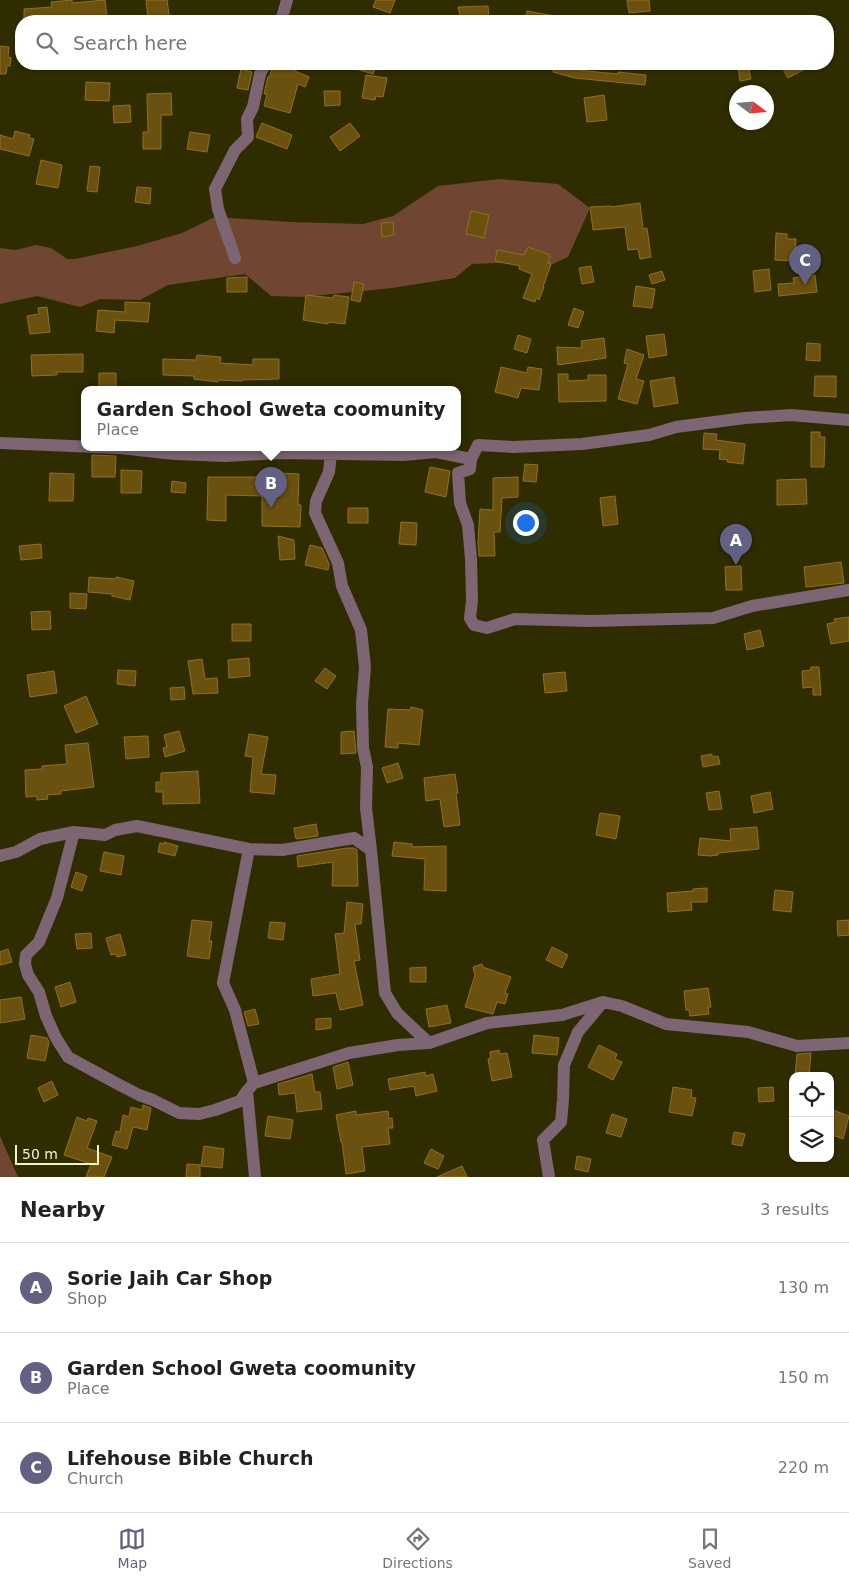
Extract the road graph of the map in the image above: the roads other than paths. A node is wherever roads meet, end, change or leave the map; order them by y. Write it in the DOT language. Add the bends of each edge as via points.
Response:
graph roads {
  1 [pos="287,0"];
  2 [pos="283,15"];
  3 [pos="262,70"];
  4 [pos="235,258"];
  5 [pos="849,420"];
  6 [pos="0,443"];
  7 [pos="81,446"];
  8 [pos="148,451"];
  9 [pos="331,454"];
  10 [pos="471,459"];
  11 [pos="849,590"];
  12 [pos="74,832"];
  13 [pos="249,849"];
  14 [pos="372,850"];
  15 [pos="0,856"];
  16 [pos="603,1002"];
  17 [pos="429,1043"];
  18 [pos="849,1043"];
  19 [pos="251,1087"];
  20 [pos="255,1177"];
  21 [pos="549,1177"];
  1 -- 2 [label="street"];
  3 -- 4 [label="street" via="247,119 248,137 234,150 214,189"];
  5 -- 10 [label="street" via="791,415 745,418 676,426 649,435 582,444 478,445"];
  6 -- 7 [label="street"];
  8 -- 9 [label="street" via="226,456"];
  9 -- 10 [label="street" via="436,452"];
  9 -- 14 [label="street" via="329,472 316,501 315,513 338,563 342,586 361,630 365,667 363,748 368,767 366,808"];
  10 -- 11 [label="street" via="470,469 458,474 460,503 468,525 472,559 470,618 474,625 487,628 515,619 714,618 752,606"];
  12 -- 13 [label="street" via="104,835 138,826"];
  12 -- 15 [label="street" via="40,839 16,852"];
  12 -- 19 [label="street" via="57,898 39,942 26,956 25,964 56,1038 68,1057 179,1114 198,1114 240,1101"];
  13 -- 14 [label="street" via="282,850 354,838"];
  13 -- 19 [label="street" via="223,983 235,1010"];
  14 -- 17 [label="street" via="385,993 397,1013"];
  16 -- 17 [label="street" via="562,1014 487,1023"];
  16 -- 18 [label="street" via="666,1024 748,1032 797,1046"];
  16 -- 21 [label="street" via="578,1032 564,1065 561,1122 543,1140"];
  17 -- 19 [label="street" via="349,1053"];
  19 -- 20 [label="street"];
}
